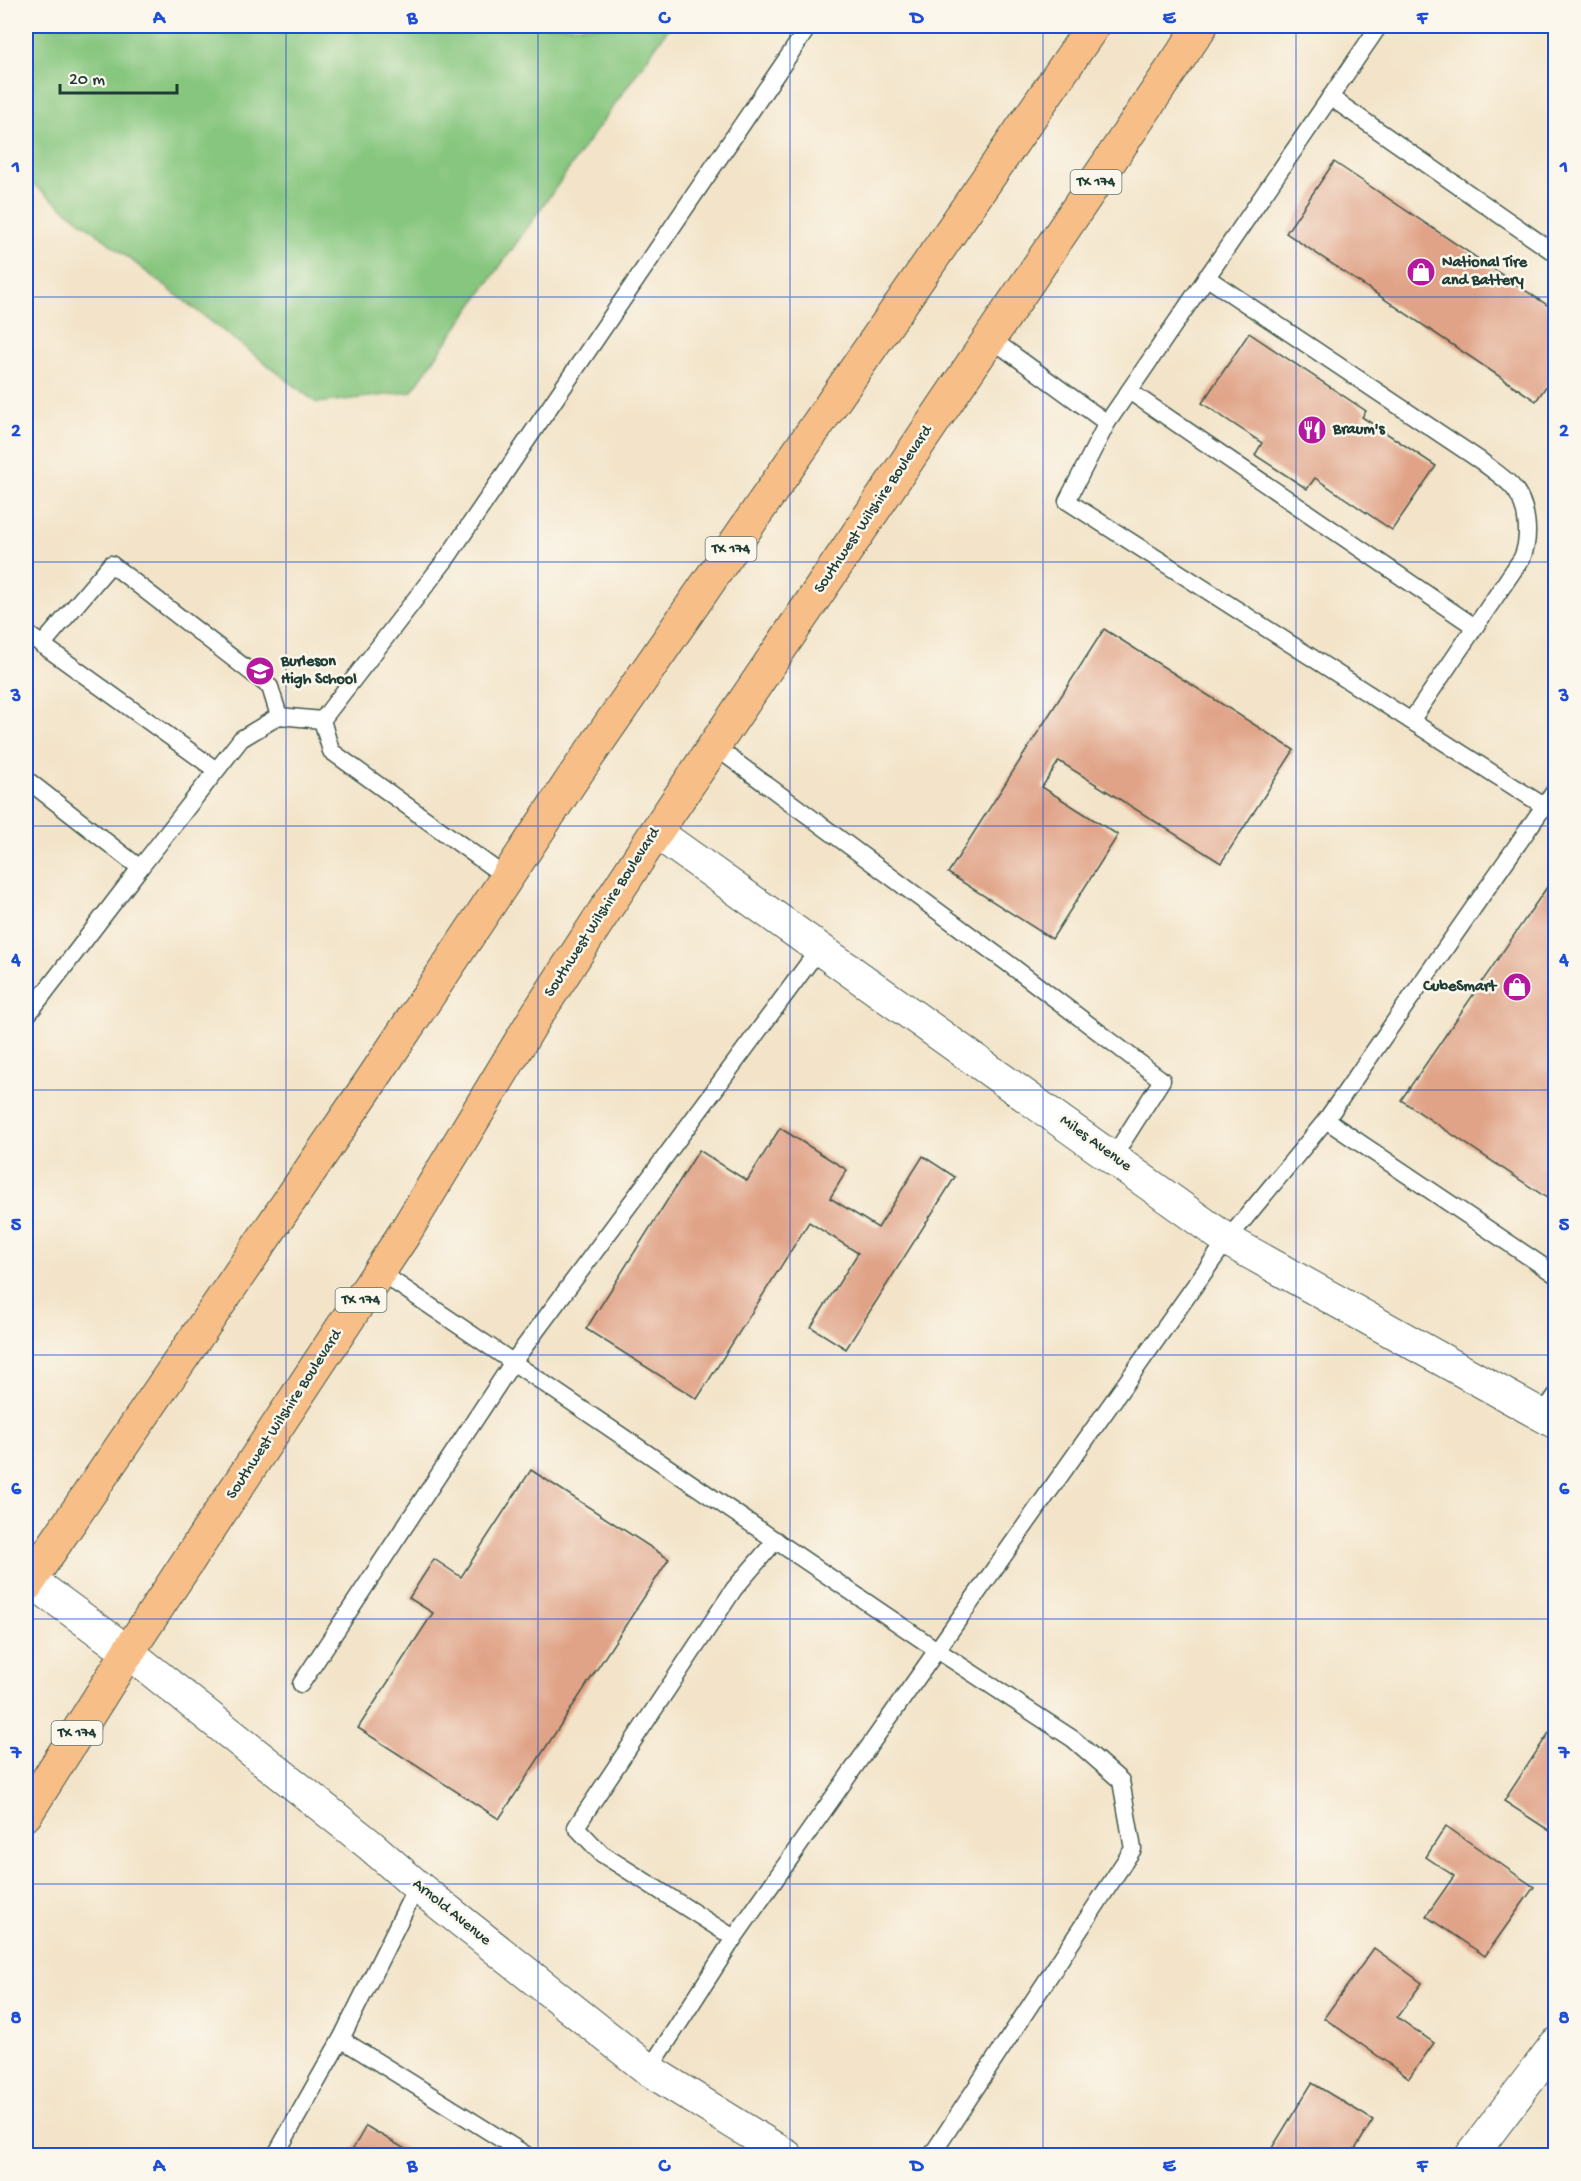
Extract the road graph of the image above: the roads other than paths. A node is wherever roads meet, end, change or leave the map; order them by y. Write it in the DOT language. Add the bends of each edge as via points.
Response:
graph roads {
  1 [pos="808,26"];
  2 [pos="1093,26"];
  3 [pos="1201,26"];
  4 [pos="1378,26"];
  5 [pos="1330,97"];
  6 [pos="1556,254"];
  7 [pos="1206,277"];
  8 [pos="990,338"];
  9 [pos="1129,391"];
  10 [pos="1107,423"];
  11 [pos="1474,627"];
  12 [pos="26,633"];
  13 [pos="42,645"];
  14 [pos="279,716"];
  15 [pos="322,720"];
  16 [pos="1411,721"];
  17 [pos="714,746"];
  18 [pos="216,770"];
  19 [pos="26,778"];
  20 [pos="1556,789"];
  21 [pos="1544,806"];
  22 [pos="656,832"];
  23 [pos="141,868"];
  24 [pos="507,878"];
  25 [pos="819,949"];
  26 [pos="26,1017"];
  27 [pos="1326,1120"];
  28 [pos="1113,1157"];
  29 [pos="1227,1240"];
  30 [pos="380,1272"];
  31 [pos="1556,1275"];
  32 [pos="513,1362"];
  33 [pos="1551,1411"];
  34 [pos="776,1540"];
  35 [pos="28,1583"];
  36 [pos="937,1650"];
  37 [pos="128,1652"];
  38 [pos="301,1684"];
  39 [pos="26,1814"];
  40 [pos="417,1886"];
  41 [pos="734,1938"];
  42 [pos="341,2039"];
  43 [pos="1556,2044"];
  44 [pos="650,2070"];
  45 [pos="275,2156"];
  46 [pos="528,2156"];
  47 [pos="787,2156"];
  48 [pos="932,2156"];
  49 [pos="1471,2156"];
  1 -- 15 [label="lane" via="447,558"];
  2 -- 24 [label="main road, TX 174"];
  3 -- 8 [label="main road, Southwest Wilshire Boulevard / TX 174"];
  4 -- 5 [label="lane"];
  5 -- 6 [label="lane"];
  5 -- 7 [label="lane"];
  7 -- 9 [label="lane"];
  7 -- 11 [label="lane" via="1513,486 1523,505 1525,550"];
  8 -- 10 [label="lane"];
  8 -- 17 [label="main road, Southwest Wilshire Boulevard / TX 174"];
  9 -- 10 [label="lane"];
  9 -- 11 [label="lane"];
  10 -- 16 [label="lane" via="1067,501"];
  11 -- 16 [label="lane"];
  12 -- 13 [label="lane"];
  13 -- 14 [label="lane" via="111,564 270,687"];
  13 -- 18 [label="lane"];
  14 -- 15 [label="lane"];
  14 -- 18 [label="lane" via="241,739"];
  15 -- 24 [label="lane" via="331,751"];
  16 -- 21 [label="lane"];
  17 -- 22 [label="main road, Southwest Wilshire Boulevard / TX 174"];
  17 -- 28 [label="lane" via="1162,1080"];
  18 -- 23 [label="lane"];
  19 -- 23 [label="lane"];
  20 -- 21 [label="lane"];
  21 -- 27 [label="lane"];
  22 -- 25 [label="street, Miles Avenue"];
  22 -- 30 [label="main road, Southwest Wilshire Boulevard / TX 174" via="536,1016"];
  23 -- 26 [label="lane"];
  24 -- 35 [label="main road, TX 174"];
  25 -- 28 [label="street, Miles Avenue"];
  25 -- 32 [label="lane"];
  27 -- 29 [label="lane"];
  27 -- 31 [label="lane"];
  28 -- 29 [label="street, Miles Avenue"];
  29 -- 33 [label="street, Miles Avenue"];
  29 -- 36 [label="lane"];
  30 -- 32 [label="lane"];
  30 -- 37 [label="main road, Southwest Wilshire Boulevard / TX 174"];
  32 -- 34 [label="lane"];
  32 -- 38 [label="lane"];
  34 -- 36 [label="lane"];
  34 -- 41 [label="lane" via="734,1589 576,1827 602,1854"];
  35 -- 37 [label="street, Arnold Avenue"];
  36 -- 41 [label="lane"];
  36 -- 48 [label="lane" via="1072,1739 1121,1781 1133,1849"];
  37 -- 39 [label="main road, Southwest Wilshire Boulevard / TX 174"];
  37 -- 40 [label="street, Arnold Avenue"];
  40 -- 42 [label="lane"];
  40 -- 44 [label="street, Arnold Avenue"];
  41 -- 44 [label="lane"];
  42 -- 45 [label="lane"];
  42 -- 46 [label="lane"];
  43 -- 49 [label="street"];
  44 -- 47 [label="street, Arnold Avenue"];
}
